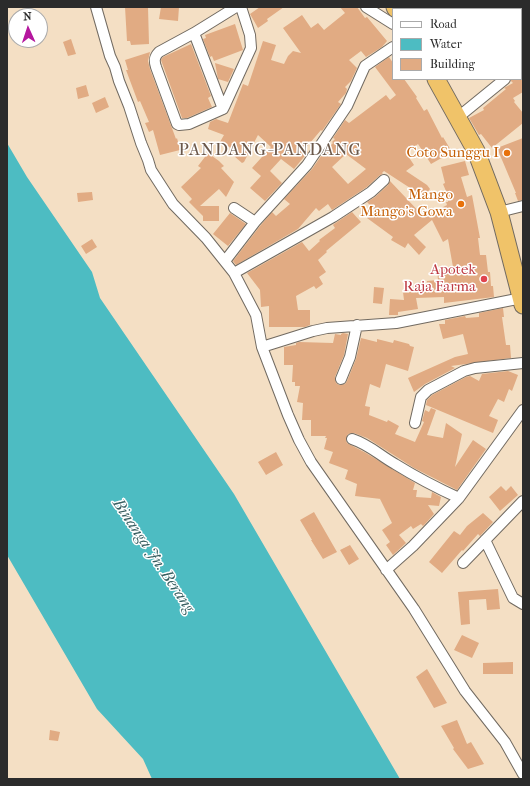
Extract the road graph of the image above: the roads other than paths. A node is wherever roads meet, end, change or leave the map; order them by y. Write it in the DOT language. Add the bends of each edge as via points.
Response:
graph roads {
  1 [pos="96,7"];
  2 [pos="236,7"];
  3 [pos="241,7"];
  4 [pos="366,7"];
  5 [pos="392,23"];
  6 [pos="194,33"];
  7 [pos="392,48"];
  8 [pos="437,80"];
  9 [pos="443,80"];
  10 [pos="504,80"];
  11 [pos="223,109"];
  12 [pos="462,114"];
  13 [pos="384,180"];
  14 [pos="234,208"];
  15 [pos="515,208"];
  16 [pos="255,222"];
  17 [pos="225,260"];
  18 [pos="523,262"];
  19 [pos="234,273"];
  20 [pos="522,302"];
  21 [pos="357,326"];
  22 [pos="262,347"];
  23 [pos="523,363"];
  24 [pos="341,379"];
  25 [pos="523,410"];
  26 [pos="415,423"];
  27 [pos="352,440"];
  28 [pos="459,498"];
  29 [pos="523,501"];
  30 [pos="485,540"];
  31 [pos="462,563"];
  32 [pos="386,570"];
  33 [pos="523,604"];
  34 [pos="523,774"];
  1 -- 17 [label="street" via="110,56 151,170 172,204"];
  2 -- 6 [label="street"];
  3 -- 11 [label="street" via="250,35 251,48"];
  4 -- 5 [label="street"];
  6 -- 11 [label="street"];
  6 -- 11 [label="street" via="159,52 154,61 177,124 189,124"];
  7 -- 16 [label="street" via="365,66 347,106 307,165"];
  8 -- 20 [label="highway" via="476,151 499,212"];
  9 -- 12 [label="highway"];
  10 -- 12 [label="street"];
  12 -- 15 [label="highway" via="483,147"];
  13 -- 19 [label="street" via="371,192 333,217"];
  14 -- 16 [label="street"];
  15 -- 18 [label="highway"];
  16 -- 17 [label="street"];
  17 -- 19 [label="street"];
  19 -- 22 [label="street" via="256,315"];
  20 -- 21 [label="street" via="396,323"];
  21 -- 22 [label="street" via="313,331"];
  21 -- 24 [label="street" via="350,357"];
  22 -- 32 [label="street" via="302,446"];
  23 -- 26 [label="street" via="464,371 428,390 421,397"];
  25 -- 28 [label="street"];
  27 -- 28 [label="street" via="364,444 394,464"];
  28 -- 32 [label="street"];
  29 -- 30 [label="street"];
  30 -- 31 [label="street"];
  30 -- 33 [label="street" via="513,598"];
  32 -- 34 [label="street" via="414,609 465,691 506,742"];
}
